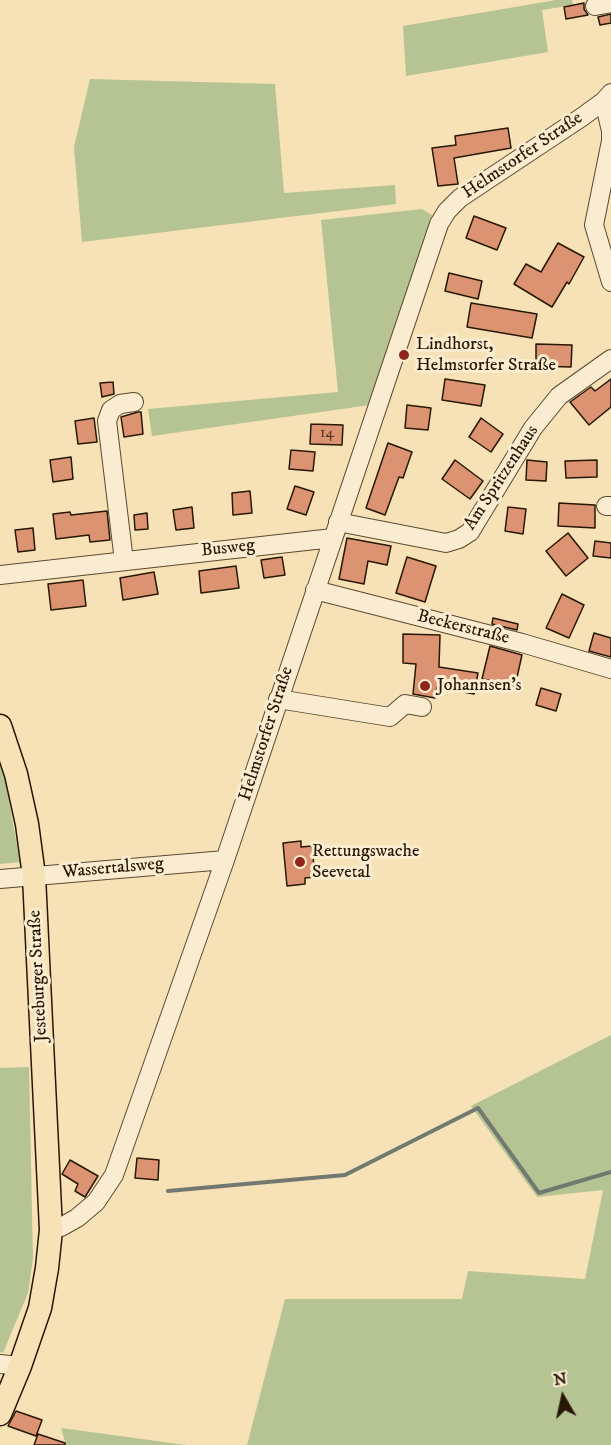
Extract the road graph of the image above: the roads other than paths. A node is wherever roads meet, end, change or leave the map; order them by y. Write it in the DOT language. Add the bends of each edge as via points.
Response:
graph roads {
  1 [pos="609,99"];
  2 [pos="611,131"];
  3 [pos="611,282"];
  4 [pos="611,359"];
  5 [pos="134,402"];
  6 [pos="335,530"];
  7 [pos="124,561"];
  8 [pos="0,575"];
  9 [pos="315,590"];
  10 [pos="611,669"];
  11 [pos="278,699"];
  12 [pos="422,707"];
  13 [pos="0,726"];
  14 [pos="225,860"];
  15 [pos="34,876"];
  16 [pos="0,879"];
  17 [pos="51,1230"];
  18 [pos="10,1365"];
  19 [pos="0,1414"];
  1 -- 2 [label="street"];
  1 -- 6 [label="street, Helmstorfer Straße" via="481,183 447,211"];
  2 -- 3 [label="street" via="594,225"];
  4 -- 6 [label="street, Am Spritzenhaus" via="559,396 532,428 470,532 459,539 446,543"];
  5 -- 7 [label="street" via="111,410 107,421"];
  6 -- 7 [label="street, Busweg"];
  6 -- 9 [label="street, Helmstorfer Straße"];
  7 -- 8 [label="street, Busweg"];
  9 -- 10 [label="street, Beckerstraße"];
  9 -- 11 [label="street, Helmstorfer Straße"];
  11 -- 12 [label="street" via="390,717 405,704"];
  11 -- 14 [label="street, Helmstorfer Straße"];
  13 -- 15 [label="main road, Jesteburger Straße" via="16,774"];
  14 -- 15 [label="street, Wassertalsweg"];
  14 -- 17 [label="street, Helmstorfer Straße" via="114,1175 96,1202 78,1218"];
  15 -- 16 [label="street, Wassertalsweg"];
  15 -- 17 [label="main road, Jesteburger Straße"];
  17 -- 18 [label="main road" via="40,1308"];
  18 -- 19 [label="main road"];
}
